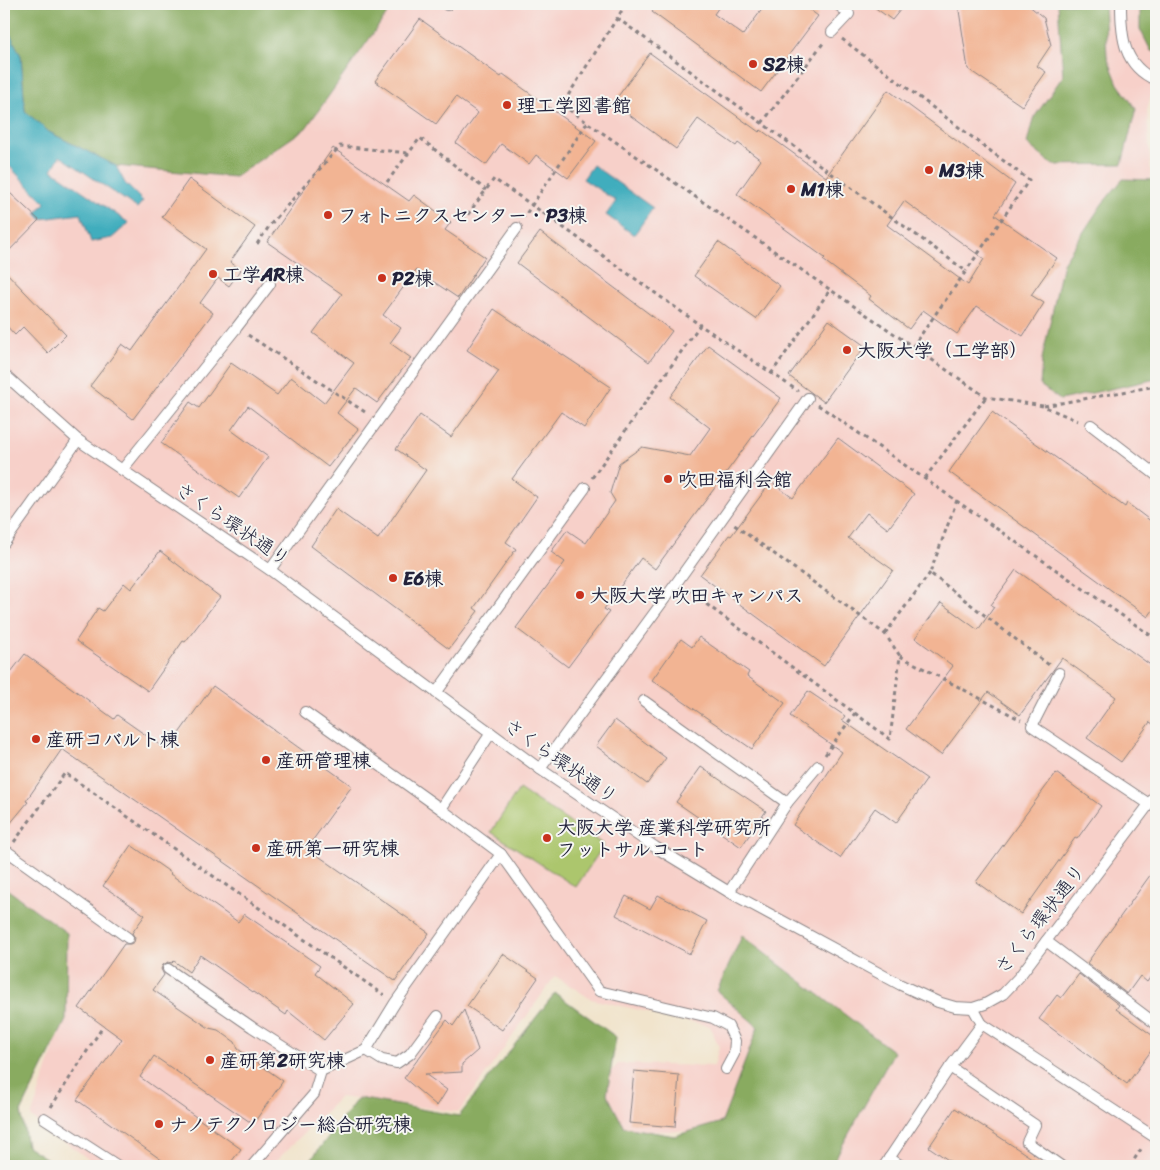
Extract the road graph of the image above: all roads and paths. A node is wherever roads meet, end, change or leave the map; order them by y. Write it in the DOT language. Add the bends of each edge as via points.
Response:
graph roads {
  1 [pos="626,4"];
  2 [pos="837,4"];
  3 [pos="1121,4"];
  4 [pos="617,18"];
  5 [pos="832,32"];
  6 [pos="1156,80"];
  7 [pos="588,123"];
  8 [pos="762,123"];
  9 [pos="420,138"];
  10 [pos="408,153"];
  11 [pos="486,190"];
  12 [pos="532,205"];
  13 [pos="463,221"];
  14 [pos="517,228"];
  15 [pos="258,244"];
  16 [pos="966,271"];
  17 [pos="270,284"];
  18 [pos="830,290"];
  19 [pos="700,325"];
  20 [pos="237,327"];
  21 [pos="913,346"];
  22 [pos="4,374"];
  23 [pos="771,374"];
  24 [pos="1156,386"];
  25 [pos="986,397"];
  26 [pos="808,398"];
  27 [pos="1043,406"];
  28 [pos="379,422"];
  29 [pos="1091,425"];
  30 [pos="78,440"];
  31 [pos="122,470"];
  32 [pos="1156,475"];
  33 [pos="925,478"];
  34 [pos="585,488"];
  35 [pos="957,500"];
  36 [pos="723,517"];
  37 [pos="4,542"];
  38 [pos="270,570"];
  39 [pos="930,573"];
  40 [pos="677,582"];
  41 [pos="885,634"];
  42 [pos="1156,639"];
  43 [pos="900,656"];
  44 [pos="1059,673"];
  45 [pos="436,693"];
  46 [pos="644,701"];
  47 [pos="305,712"];
  48 [pos="855,713"];
  49 [pos="1032,726"];
  50 [pos="491,733"];
  51 [pos="818,766"];
  52 [pos="540,769"];
  53 [pos="1156,795"];
  54 [pos="787,803"];
  55 [pos="1149,804"];
  56 [pos="441,809"];
  57 [pos="5,850"];
  58 [pos="501,854"];
  59 [pos="729,892"];
  60 [pos="128,938"];
  61 [pos="1046,942"];
  62 [pos="168,969"];
  63 [pos="394,1002"];
  64 [pos="973,1008"];
  65 [pos="438,1016"];
  66 [pos="982,1024"];
  67 [pos="1156,1024"];
  68 [pos="102,1028"];
  69 [pos="366,1050"];
  70 [pos="950,1067"];
  71 [pos="726,1069"];
  72 [pos="321,1071"];
  73 [pos="44,1118"];
  74 [pos="1154,1136"];
  75 [pos="887,1162"];
  76 [pos="118,1166"];
  77 [pos="252,1166"];
  78 [pos="902,1166"];
  79 [pos="1061,1166"];
  80 [pos="1130,1166"];
  1 -- 4 [label="path"];
  2 -- 5 [label="lane" via="849,14"];
  3 -- 6 [label="lane" via="1121,30 1130,60 1144,75"];
  4 -- 7 [label="path" via="562,106"];
  4 -- 8 [label="path"];
  5 -- 8 [label="path"];
  5 -- 16 [label="path" via="1028,180"];
  7 -- 12 [label="path"];
  7 -- 18 [label="path"];
  8 -- 16 [label="path"];
  9 -- 10 [label="path"];
  9 -- 10 [label="path" via="387,182"];
  9 -- 11 [label="path"];
  10 -- 15 [label="path" via="340,146 270,225"];
  11 -- 12 [label="path" via="494,179"];
  11 -- 13 [label="path"];
  12 -- 19 [label="path"];
  14 -- 28 [label="lane"];
  16 -- 21 [label="path"];
  17 -- 20 [label="lane"];
  18 -- 21 [label="path"];
  18 -- 23 [label="path"];
  19 -- 23 [label="path"];
  19 -- 34 [label="path"];
  20 -- 28 [label="path"];
  20 -- 31 [label="lane"];
  21 -- 25 [label="path"];
  22 -- 30 [label="lane, さくら環状通り"];
  23 -- 26 [label="path"];
  24 -- 27 [label="path"];
  25 -- 27 [label="path"];
  25 -- 33 [label="path"];
  26 -- 33 [label="path"];
  26 -- 36 [label="lane"];
  27 -- 29 [label="path"];
  28 -- 38 [label="lane"];
  29 -- 32 [label="lane"];
  30 -- 31 [label="lane, さくら環状通り"];
  30 -- 37 [label="lane"];
  31 -- 38 [label="lane, さくら環状通り"];
  33 -- 35 [label="path"];
  34 -- 45 [label="lane"];
  35 -- 39 [label="path"];
  35 -- 42 [label="path"];
  36 -- 40 [label="lane"];
  36 -- 41 [label="path"];
  38 -- 45 [label="lane, さくら環状通り"];
  39 -- 41 [label="path"];
  39 -- 44 [label="path"];
  40 -- 48 [label="path"];
  40 -- 52 [label="lane"];
  41 -- 43 [label="path"];
  43 -- 48 [label="path" via="890,739"];
  43 -- 49 [label="path"];
  44 -- 49 [label="lane"];
  45 -- 50 [label="lane, さくら環状通り"];
  46 -- 54 [label="lane"];
  47 -- 56 [label="lane"];
  48 -- 51 [label="path"];
  49 -- 55 [label="lane"];
  50 -- 52 [label="lane, さくら環状通り"];
  50 -- 56 [label="lane"];
  51 -- 54 [label="lane"];
  52 -- 59 [label="lane, さくら環状通り" via="656,848"];
  53 -- 55 [label="lane, さくら環状通り"];
  54 -- 59 [label="lane"];
  55 -- 61 [label="lane, さくら環状通り"];
  56 -- 58 [label="lane"];
  57 -- 60 [label="lane"];
  57 -- 63 [label="path" via="65,773"];
  58 -- 63 [label="lane"];
  58 -- 71 [label="lane" via="599,991 713,1018 728,1026 734,1041 734,1054"];
  59 -- 64 [label="lane, さくら環状通り" via="901,985 938,1002"];
  61 -- 64 [label="lane, さくら環状通り" via="1003,994"];
  61 -- 67 [label="lane"];
  62 -- 72 [label="lane"];
  63 -- 69 [label="lane"];
  64 -- 66 [label="lane"];
  65 -- 69 [label="lane" via="410,1054 397,1062 382,1060"];
  66 -- 70 [label="lane"];
  66 -- 74 [label="lane"];
  68 -- 73 [label="path"];
  69 -- 72 [label="lane"];
  70 -- 75 [label="lane"];
  70 -- 79 [label="lane" via="1035,1125 1027,1142"];
  72 -- 77 [label="lane" via="314,1094"];
  73 -- 76 [label="lane"];
  74 -- 80 [label="path"];
  75 -- 78 [label="lane"];
}
